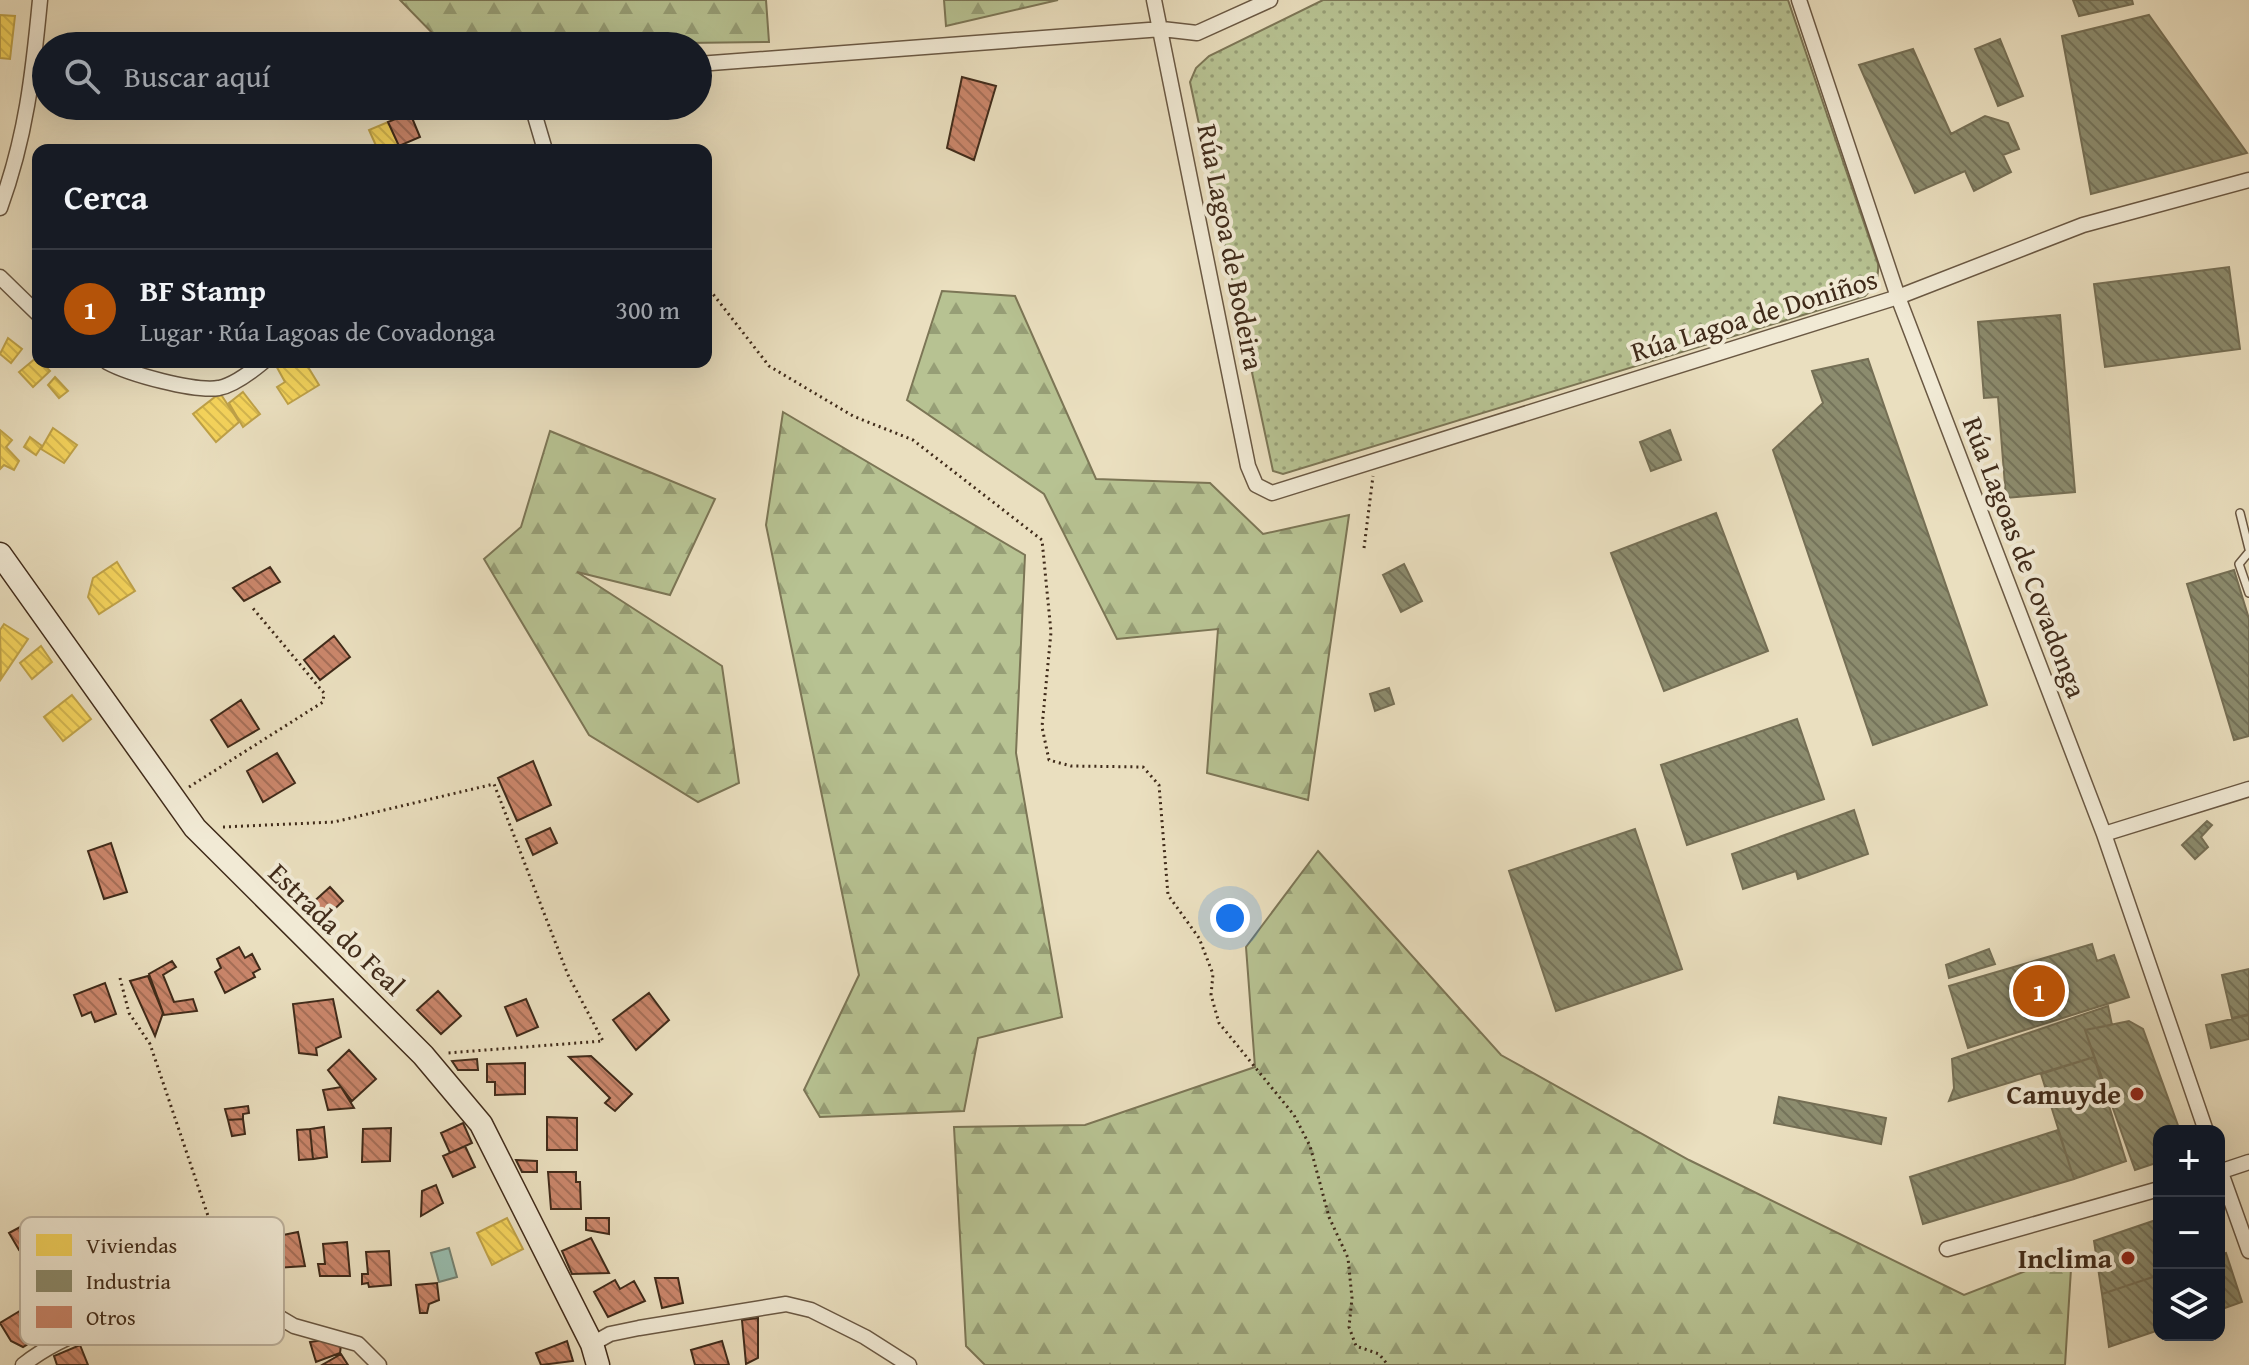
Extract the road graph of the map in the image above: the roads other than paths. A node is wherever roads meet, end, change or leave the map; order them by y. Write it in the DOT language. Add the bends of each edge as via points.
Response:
graph roads {
  1 [pos="40,0"];
  2 [pos="1154,0"];
  3 [pos="1270,0"];
  4 [pos="1799,0"];
  5 [pos="1162,29"];
  6 [pos="37,32"];
  7 [pos="712,63"];
  8 [pos="32,84"];
  9 [pos="536,120"];
  10 [pos="543,144"];
  11 [pos="2249,180"];
  12 [pos="0,208"];
  13 [pos="0,277"];
  14 [pos="1898,297"];
  15 [pos="32,308"];
  16 [pos="127,368"];
  17 [pos="256,368"];
  18 [pos="1272,493"];
  19 [pos="2240,513"];
  20 [pos="2249,550"];
  21 [pos="0,554"];
  22 [pos="2249,593"];
  23 [pos="2249,789"];
  24 [pos="2104,834"];
  25 [pos="2204,1125"];
  26 [pos="2249,1162"];
  27 [pos="2225,1168"];
  28 [pos="2225,1186"];
  29 [pos="2153,1191"];
  30 [pos="1947,1249"];
  31 [pos="2249,1251"];
  32 [pos="284,1320"];
  33 [pos="55,1345"];
  34 [pos="595,1355"];
  35 [pos="23,1365"];
  36 [pos="379,1365"];
  37 [pos="909,1365"];
  1 -- 6 [label="street"];
  2 -- 5 [label="street, Rúa Lagoa de Bodeira"];
  3 -- 5 [label="street" via="1197,33"];
  4 -- 14 [label="street, Rúa Lagoas de Covadonga"];
  5 -- 7 [label="street"];
  5 -- 18 [label="street, Rúa Lagoa de Bodeira" via="1248,466 1256,485"];
  8 -- 12 [label="street" via="18,160"];
  9 -- 10 [label="street"];
  11 -- 14 [label="street, Rúa Lagoa de Doniños" via="2083,225"];
  13 -- 15 [label="street"];
  14 -- 18 [label="street, Rúa Lagoa de Doniños"];
  14 -- 24 [label="street, Rúa Lagoas de Covadonga"];
  16 -- 17 [label="street" via="182,385 219,388"];
  19 -- 20 [label="lane"];
  20 -- 22 [label="lane" via="2239,564"];
  21 -- 34 [label="main road, Estrada do Feal" via="195,828 423,1055 481,1124"];
  23 -- 24 [label="street"];
  24 -- 25 [label="street, Rúa Lagoas de Covadonga"];
  26 -- 27 [label="street"];
  28 -- 31 [label="street"];
  29 -- 30 [label="street"];
  32 -- 36 [label="street" via="358,1344"];
  33 -- 35 [label="street"];
  34 -- 37 [label="street" via="625,1331 786,1304 811,1310"];
}
